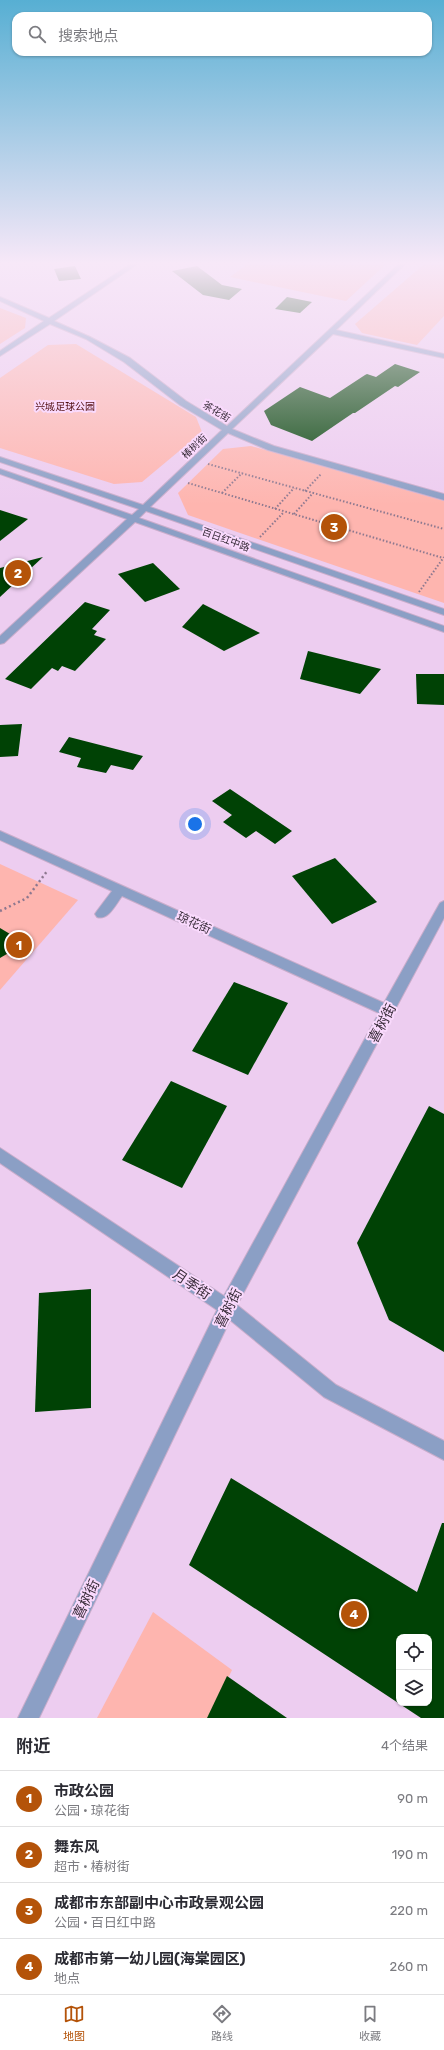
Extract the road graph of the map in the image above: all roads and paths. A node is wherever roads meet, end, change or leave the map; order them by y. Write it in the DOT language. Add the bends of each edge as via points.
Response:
graph roads {
  1 [pos="13,345"];
  2 [pos="101,345"];
  3 [pos="315,345"];
  4 [pos="395,345"];
  5 [pos="0,354"];
  6 [pos="444,356"];
  7 [pos="228,430"];
  8 [pos="0,459"];
  9 [pos="208,464"];
  10 [pos="0,471"];
  11 [pos="242,473"];
  12 [pos="321,473"];
  13 [pos="188,483"];
  14 [pos="294,488"];
  15 [pos="305,491"];
  16 [pos="222,493"];
  17 [pos="313,493"];
  18 [pos="444,497"];
  19 [pos="145,508"];
  20 [pos="275,509"];
  21 [pos="284,512"];
  22 [pos="294,514"];
  23 [pos="134,518"];
  24 [pos="444,529"];
  25 [pos="258,539"];
  26 [pos="443,558"];
  27 [pos="417,594"];
  28 [pos="444,612"];
  29 [pos="444,629"];
  30 [pos="0,641"];
  31 [pos="0,835"];
  32 [pos="56,860"];
  33 [pos="120,889"];
  34 [pos="444,906"];
  35 [pos="0,911"];
  36 [pos="101,914"];
  37 [pos="388,1011"];
  38 [pos="0,1155"];
  39 [pos="228,1307"];
  40 [pos="444,1451"];
  41 [pos="28,1718"];
  1 -- 5 [label="street"];
  2 -- 7 [label="street, 茶花街" via="127,360 183,402"];
  3 -- 7 [label="street, 椿树街"];
  4 -- 6 [label="street"];
  7 -- 18 [label="street, 茶花街" via="271,448"];
  7 -- 19 [label="street, 椿树街"];
  8 -- 19 [label="street, 百日红中路"];
  9 -- 11 [label="path"];
  10 -- 23 [label="street, 百日红中路"];
  11 -- 14 [label="path"];
  11 -- 16 [label="path"];
  12 -- 15 [label="path"];
  13 -- 16 [label="path"];
  14 -- 15 [label="path"];
  14 -- 20 [label="path"];
  15 -- 17 [label="path"];
  16 -- 20 [label="path"];
  17 -- 22 [label="path"];
  17 -- 24 [label="path"];
  19 -- 23 [label="street, 椿树街"];
  19 -- 28 [label="street, 百日红中路"];
  20 -- 21 [label="path"];
  21 -- 22 [label="path"];
  21 -- 25 [label="path"];
  22 -- 26 [label="path"];
  23 -- 29 [label="street, 百日红中路"];
  23 -- 30 [label="street, 椿树街"];
  26 -- 27 [label="path"];
  31 -- 32 [label="street, 琼花街"];
  32 -- 33 [label="street, 琼花街"];
  32 -- 35 [label="path" via="27,898"];
  33 -- 36 [label="street"];
  33 -- 37 [label="street, 琼花街"];
  34 -- 37 [label="street, 喜树街"];
  37 -- 39 [label="street, 喜树街"];
  38 -- 39 [label="street, 月季街"];
  39 -- 40 [label="street, 月季街" via="330,1391"];
  39 -- 41 [label="street, 喜树街"];
}
